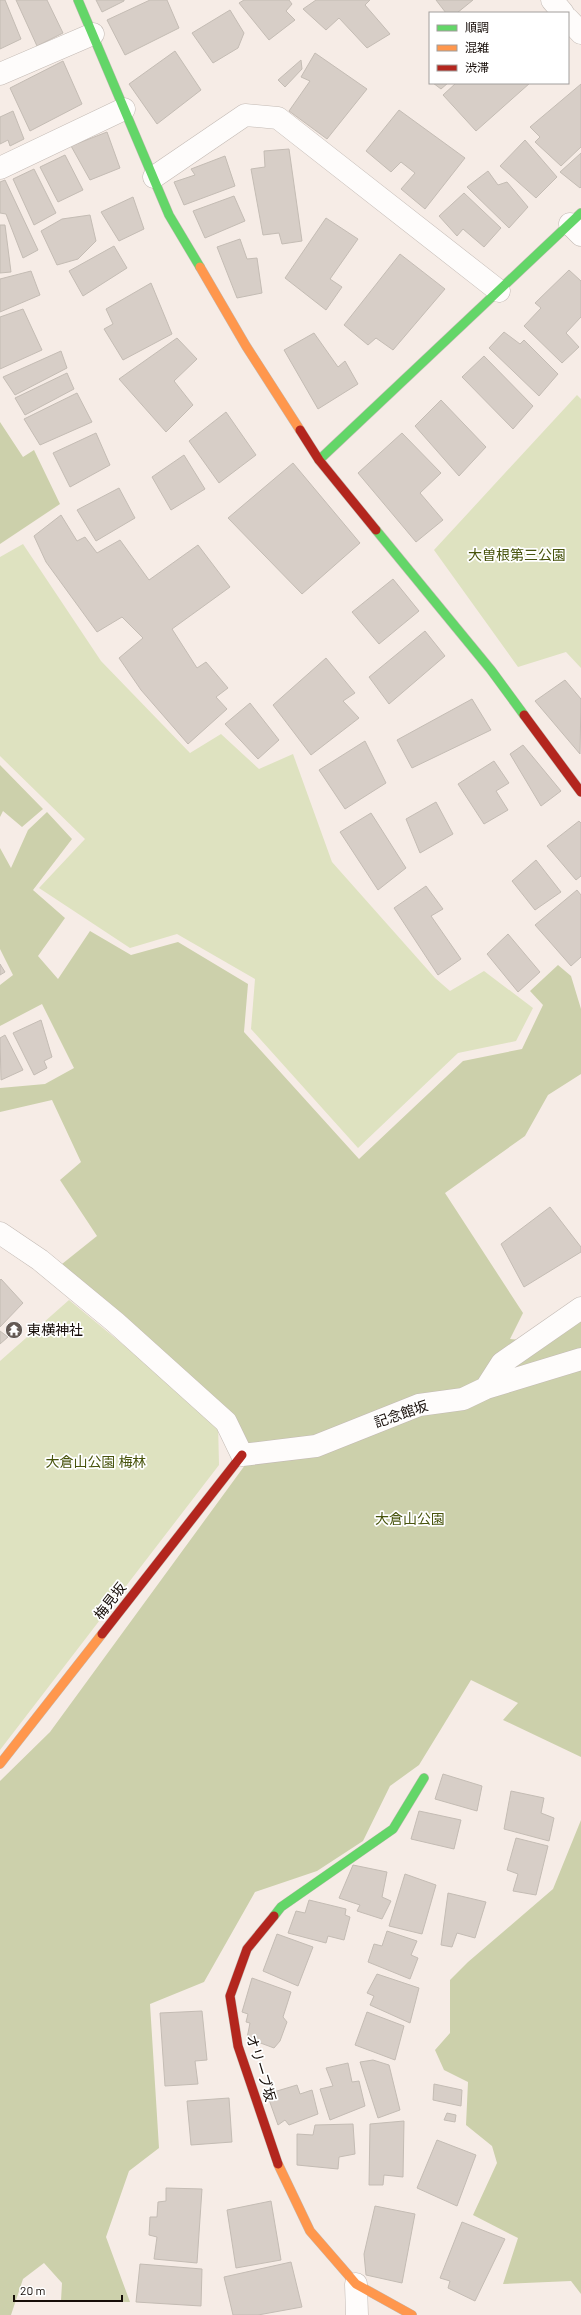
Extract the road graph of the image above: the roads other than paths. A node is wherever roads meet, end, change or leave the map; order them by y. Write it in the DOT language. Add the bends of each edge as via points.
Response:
graph roads {
  1 [pos="78,0"];
  2 [pos="552,0"];
  3 [pos="562,12"];
  4 [pos="569,20"];
  5 [pos="581,33"];
  6 [pos="93,34"];
  7 [pos="0,74"];
  8 [pos="124,109"];
  9 [pos="0,168"];
  10 [pos="154,177"];
  11 [pos="577,224"];
  12 [pos="499,291"];
  13 [pos="319,460"];
  14 [pos="581,792"];
  15 [pos="1,1235"];
  16 [pos="581,1308"];
  17 [pos="581,1359"];
  18 [pos="486,1388"];
  19 [pos="242,1455"];
  20 [pos="0,1764"];
  21 [pos="424,1778"];
  22 [pos="356,2284"];
  23 [pos="357,2315"];
  24 [pos="412,2315"];
  1 -- 6 [label="street"];
  2 -- 3 [label="street"];
  4 -- 5 [label="street"];
  6 -- 7 [label="street"];
  6 -- 8 [label="street"];
  8 -- 9 [label="street"];
  8 -- 10 [label="street"];
  10 -- 12 [label="street" via="245,115 278,118"];
  10 -- 13 [label="street" via="169,215 246,346"];
  11 -- 12 [label="street"];
  12 -- 13 [label="street"];
  13 -- 14 [label="street" via="491,670"];
  15 -- 19 [label="street" via="40,1260 115,1322 226,1422"];
  16 -- 18 [label="street" via="502,1363"];
  17 -- 18 [label="street, 記念館坂"];
  18 -- 19 [label="street, 記念館坂" via="463,1399 419,1405 316,1446"];
  19 -- 20 [label="street, 梅見坂"];
  21 -- 22 [label="street, オリーブ坂" via="393,1828 281,1907 246,1949 230,1996 238,2046 281,2174 310,2231"];
  22 -- 23 [label="street"];
  22 -- 24 [label="street, オリーブ坂"];
}
